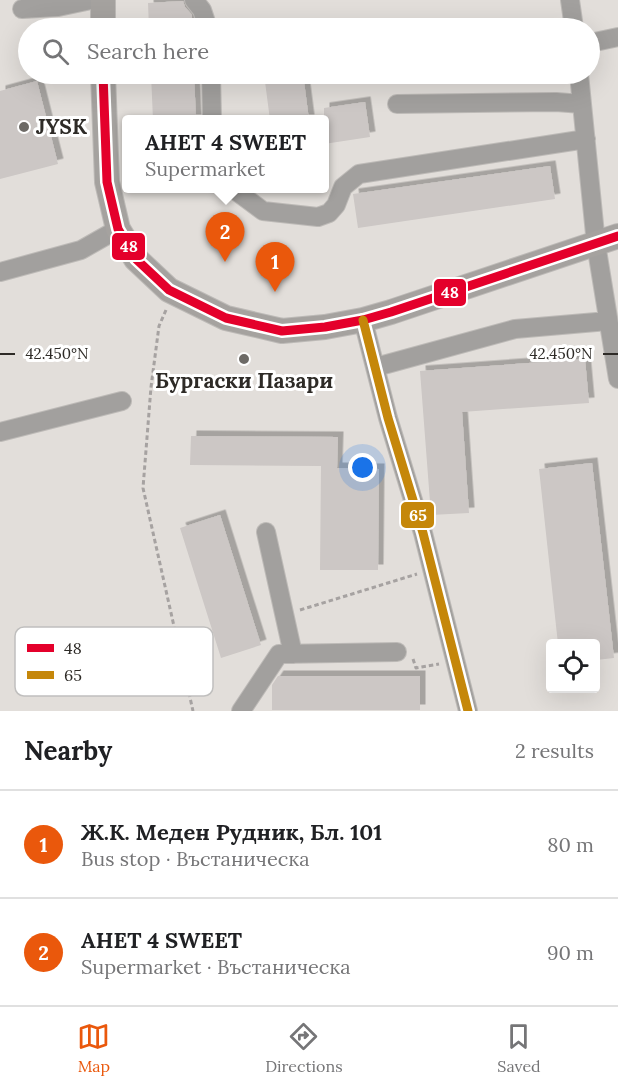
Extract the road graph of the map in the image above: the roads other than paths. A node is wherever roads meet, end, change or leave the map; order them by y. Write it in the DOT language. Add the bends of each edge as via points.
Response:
graph roads {
  1 [pos="91,0"];
  2 [pos="103,0"];
  3 [pos="194,0"];
  4 [pos="570,0"];
  5 [pos="22,9"];
  6 [pos="103,18"];
  7 [pos="205,18"];
  8 [pos="573,18"];
  9 [pos="618,38"];
  10 [pos="600,41"];
  11 [pos="103,84"];
  12 [pos="211,84"];
  13 [pos="580,84"];
  14 [pos="397,104"];
  15 [pos="582,104"];
  16 [pos="212,115"];
  17 [pos="586,140"];
  18 [pos="238,193"];
  19 [pos="118,229"];
  20 [pos="607,240"];
  21 [pos="0,272"];
  22 [pos="611,311"];
  23 [pos="363,320"];
  24 [pos="376,367"];
  25 [pos="618,379"];
  26 [pos="122,401"];
  27 [pos="0,432"];
  28 [pos="266,532"];
  29 [pos="397,652"];
  30 [pos="293,654"];
  31 [pos="242,711"];
  32 [pos="468,711"];
  1 -- 5 [label="street"];
  2 -- 6 [label="main road"];
  3 -- 7 [label="street"];
  4 -- 8 [label="street"];
  9 -- 10 [label="street"];
  11 -- 19 [label="main road" via="107,182"];
  12 -- 16 [label="street"];
  13 -- 15 [label="street"];
  14 -- 15 [label="street"];
  15 -- 17 [label="street"];
  17 -- 18 [label="street" via="359,174 343,187 329,213 318,217 263,211"];
  17 -- 20 [label="street"];
  19 -- 21 [label="street" via="81,250"];
  19 -- 23 [label="main road" via="136,260 169,290 226,318 282,331"];
  20 -- 22 [label="street"];
  20 -- 23 [label="main road"];
  22 -- 24 [label="street" via="515,328"];
  22 -- 25 [label="street"];
  23 -- 24 [label="street"];
  24 -- 32 [label="street"];
  26 -- 27 [label="street"];
  28 -- 30 [label="street"];
  29 -- 30 [label="street"];
  30 -- 31 [label="street" via="279,654"];
}
